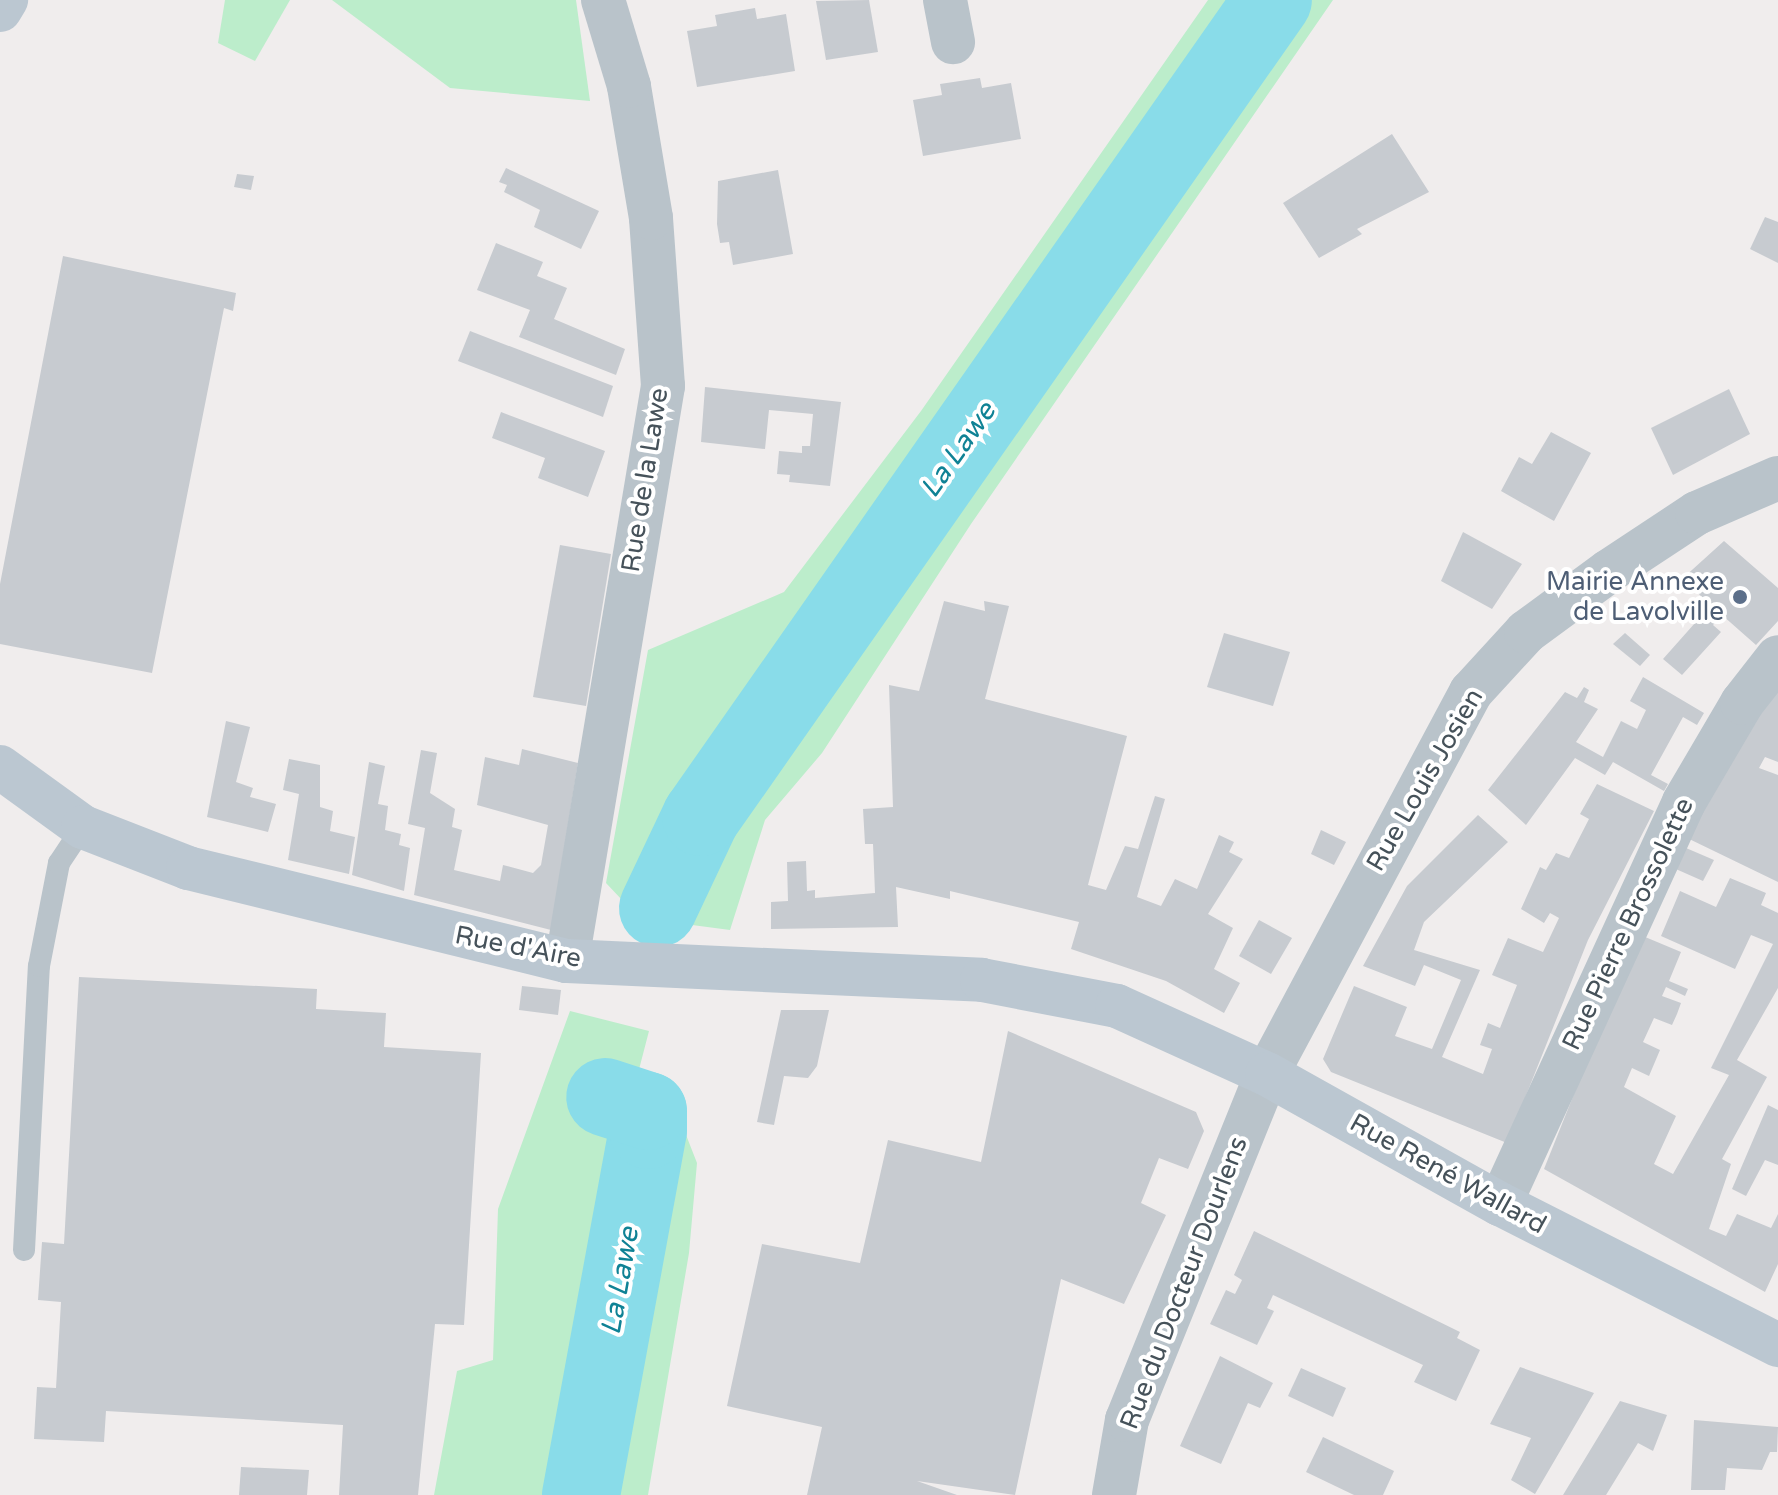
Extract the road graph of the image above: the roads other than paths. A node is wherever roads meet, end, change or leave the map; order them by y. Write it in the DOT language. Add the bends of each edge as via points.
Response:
graph roads {
  1 [pos="603,0"];
  2 [pos="945,0"];
  3 [pos="953,42"];
  4 [pos="1778,478"];
  5 [pos="1778,657"];
  6 [pos="0,767"];
  7 [pos="83,827"];
  8 [pos="567,961"];
  9 [pos="1117,1006"];
  10 [pos="1267,1074"];
  11 [pos="1500,1204"];
  12 [pos="24,1250"];
  13 [pos="1778,1345"];
  14 [pos="1114,1495"];
  1 -- 8 [label="street, Rue de la Lawe" via="629,86 651,218 663,386"];
  2 -- 3 [label="street"];
  4 -- 10 [label="street, Rue Louis Josien" via="1697,513 1609,571 1526,632 1471,692"];
  5 -- 11 [label="street, Rue Pierre Brossolette" via="1742,703 1684,802"];
  6 -- 7 [label="main road, Rue d'Aire"];
  7 -- 8 [label="main road, Rue d'Aire" via="188,868"];
  7 -- 12 [label="lane" via="59,863 39,966"];
  8 -- 9 [label="main road, Rue d'Aire" via="982,980"];
  9 -- 10 [label="main road, Rue René Wallard"];
  10 -- 11 [label="main road, Rue René Wallard"];
  10 -- 14 [label="street, Rue du Docteur Dourlens" via="1127,1420"];
  11 -- 13 [label="main road, Rue René Wallard"];
}
